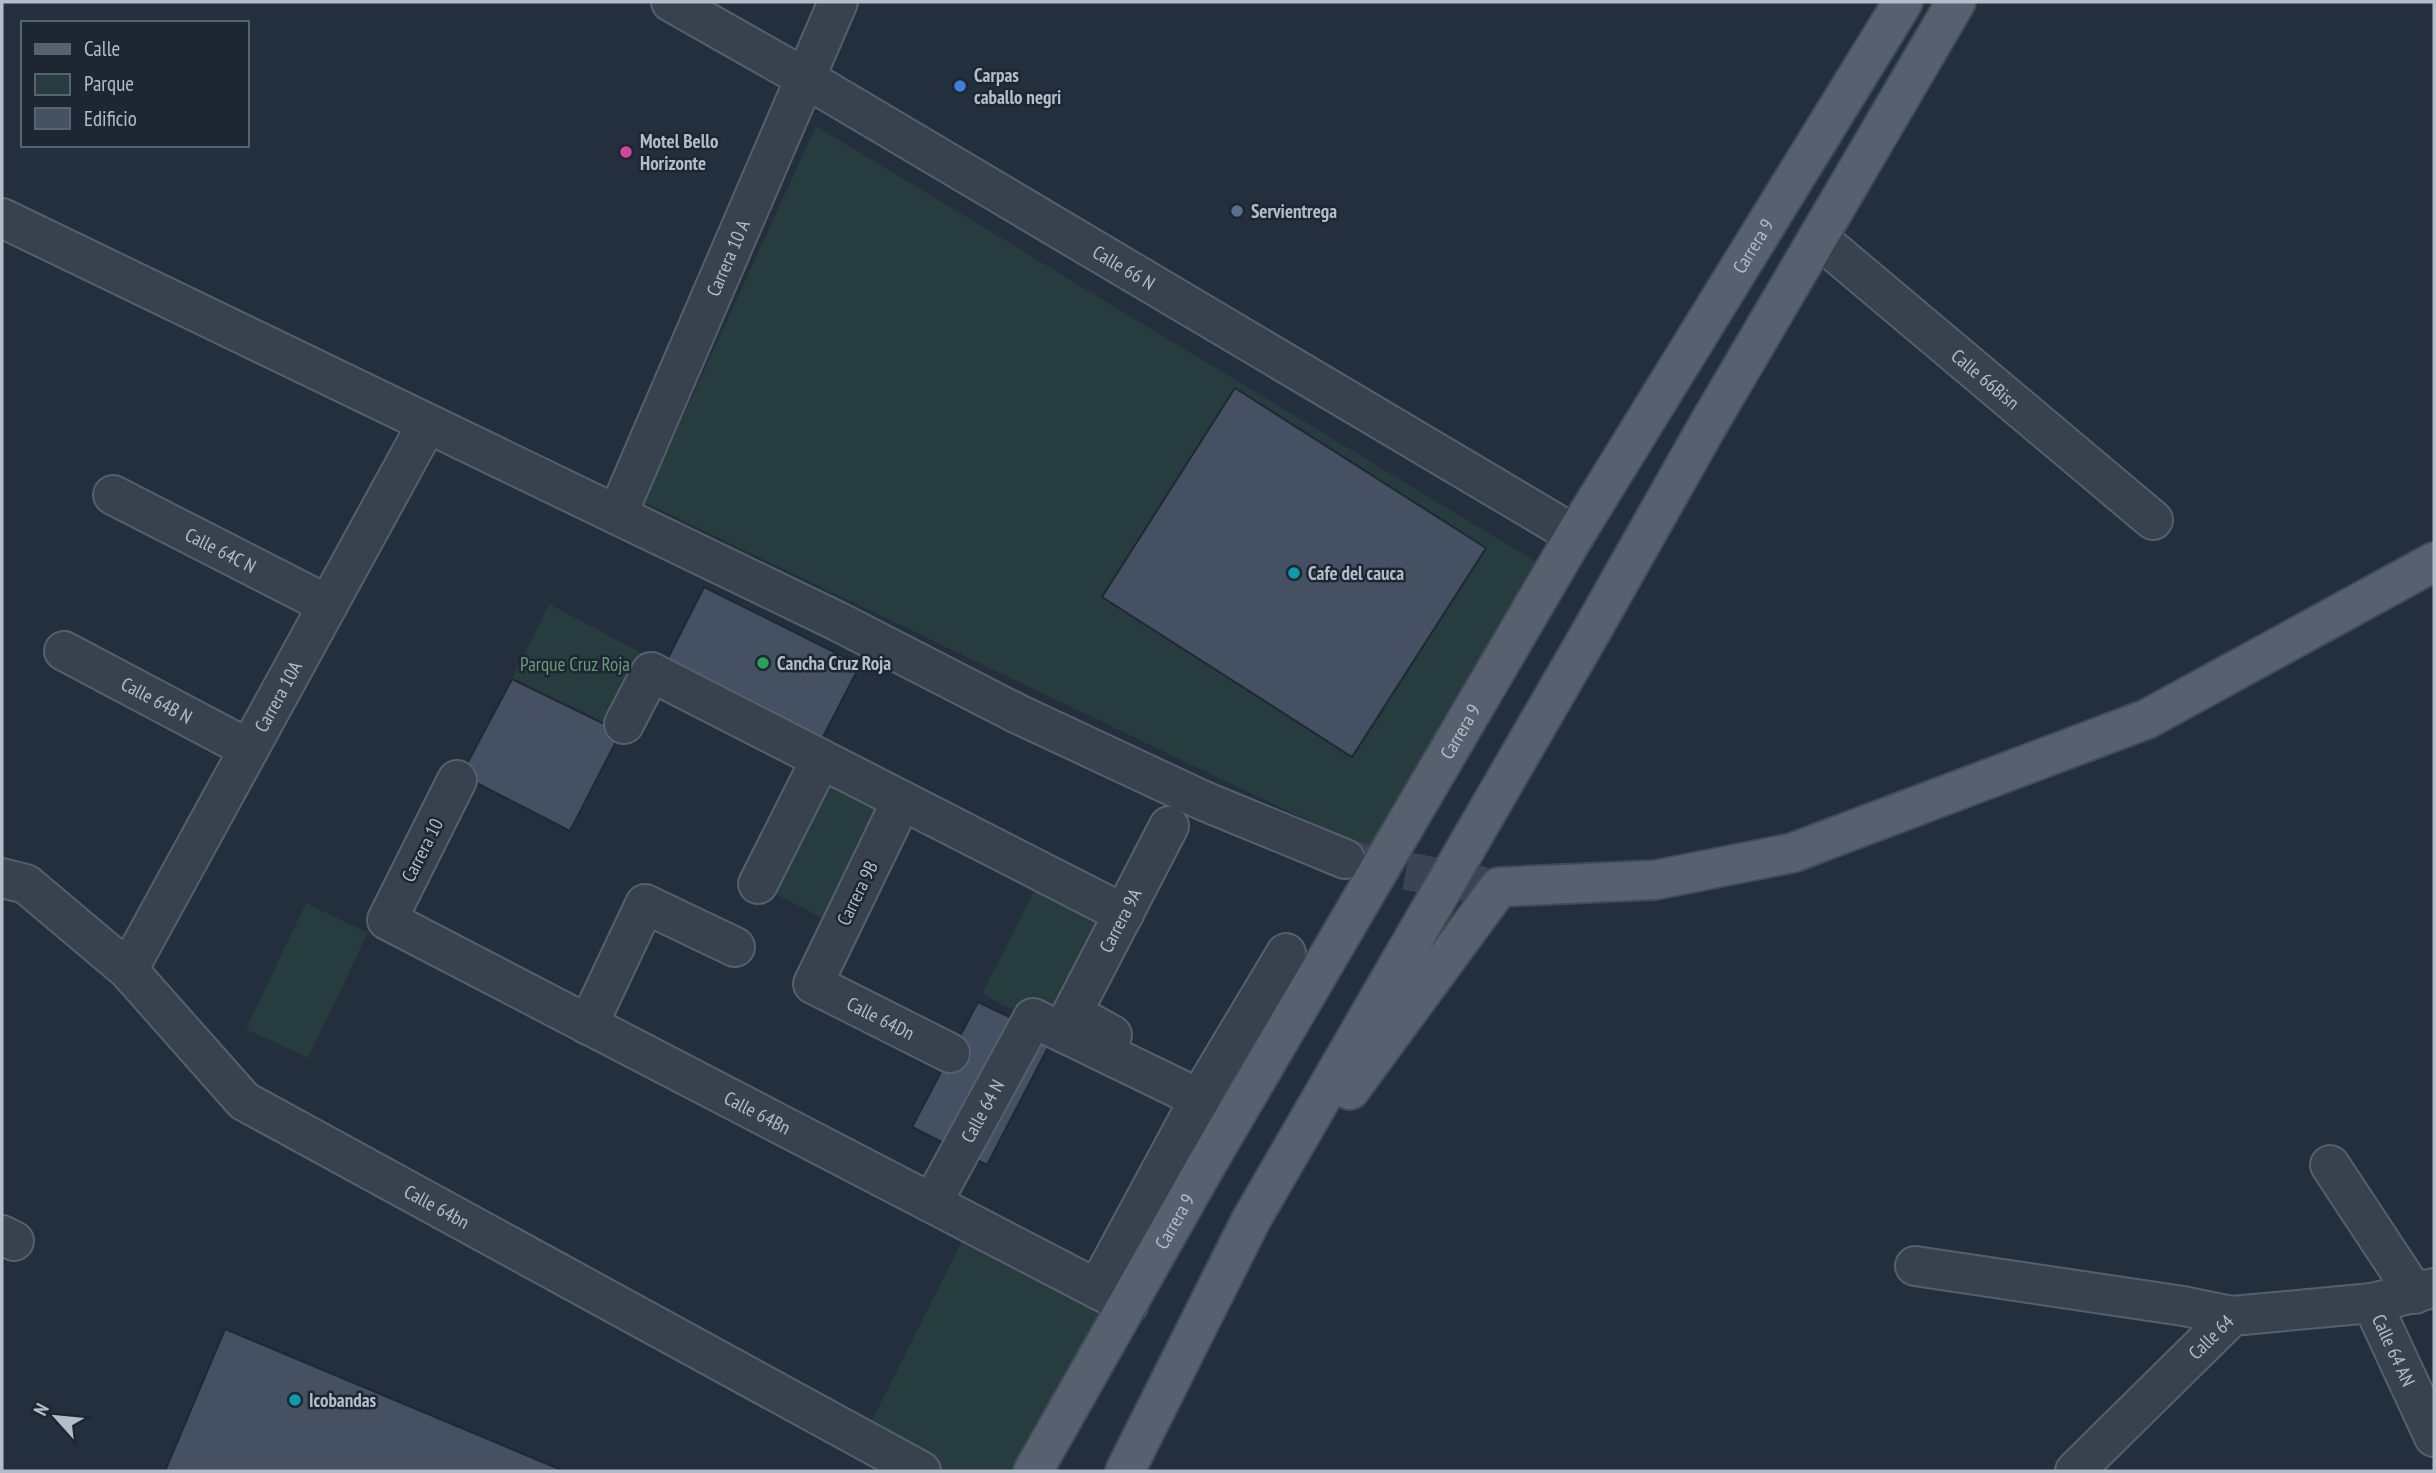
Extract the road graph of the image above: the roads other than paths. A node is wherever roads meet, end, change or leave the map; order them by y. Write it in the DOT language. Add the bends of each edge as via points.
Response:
graph roads {
  1 [pos="671,2"];
  2 [pos="838,2"];
  3 [pos="1903,2"];
  4 [pos="1956,2"];
  5 [pos="804,78"];
  6 [pos="2,218"];
  7 [pos="1818,238"];
  8 [pos="427,424"];
  9 [pos="113,495"];
  10 [pos="617,515"];
  11 [pos="2153,520"];
  12 [pos="1575,535"];
  13 [pos="2434,562"];
  14 [pos="328,605"];
  15 [pos="64,651"];
  16 [pos="624,724"];
  17 [pos="249,750"];
  18 [pos="821,759"];
  19 [pos="457,780"];
  20 [pos="901,802"];
  21 [pos="1169,825"];
  22 [pos="1345,859"];
  23 [pos="2,878"];
  24 [pos="758,884"];
  25 [pos="1124,914"];
  26 [pos="387,920"];
  27 [pos="735,947"];
  28 [pos="1286,953"];
  29 [pos="128,970"];
  30 [pos="813,984"];
  31 [pos="588,1025"];
  32 [pos="950,1053"];
  33 [pos="1203,1092"];
  34 [pos="2330,1165"];
  35 [pos="932,1203"];
  36 [pos="1251,1220"];
  37 [pos="1915,1266"];
  38 [pos="2425,1291"];
  39 [pos="1113,1297"];
  40 [pos="2372,1303"];
  41 [pos="2232,1316"];
  42 [pos="2434,1437"];
  43 [pos="921,1471"];
  44 [pos="1034,1471"];
  45 [pos="1125,1471"];
  46 [pos="2075,1471"];
  1 -- 5 [label="street, Calle 66 N"];
  2 -- 5 [label="street, Carrera 10 A"];
  3 -- 12 [label="main road, Carrera 9"];
  4 -- 7 [label="main road"];
  5 -- 10 [label="street, Carrera 10 A"];
  5 -- 12 [label="street, Calle 66 N"];
  6 -- 8 [label="street"];
  7 -- 11 [label="street, Calle 66Bisn"];
  7 -- 36 [label="main road"];
  8 -- 10 [label="street"];
  8 -- 14 [label="street, Carrera 10A"];
  9 -- 14 [label="street, Calle 64C N"];
  10 -- 22 [label="street" via="1018,714 1205,801"];
  12 -- 39 [label="main road, Carrera 9"];
  13 -- 36 [label="main road" via="2147,719 1792,853 1655,880 1491,886 1353,1086"];
  14 -- 17 [label="street, Carrera 10A"];
  15 -- 17 [label="street, Calle 64B N"];
  16 -- 18 [label="street" via="650,672"];
  17 -- 29 [label="street, Carrera 10A"];
  18 -- 20 [label="street"];
  18 -- 24 [label="street"];
  19 -- 26 [label="street, Carrera 10"];
  20 -- 25 [label="street"];
  20 -- 30 [label="street, Carrera 9B"];
  21 -- 25 [label="street, Carrera 9A"];
  23 -- 29 [label="street, Calle 64bn" via="26,884"];
  25 -- 33 [label="street, Carrera 9A" via="1072,1013"];
  26 -- 31 [label="street, Calle 64Bn"];
  27 -- 31 [label="street" via="645,904"];
  28 -- 33 [label="street"];
  29 -- 43 [label="street, Calle 64bn" via="244,1101"];
  30 -- 32 [label="street, Calle 64Dn"];
  31 -- 35 [label="street, Calle 64Bn"];
  33 -- 35 [label="street, Calle 64 N" via="1033,1018"];
  33 -- 39 [label="street"];
  34 -- 38 [label="street"];
  35 -- 39 [label="street, Calle 64Bn"];
  36 -- 45 [label="main road"];
  37 -- 41 [label="street"];
  38 -- 40 [label="street, Calle 64"];
  39 -- 44 [label="main road, Carrera 9"];
  40 -- 41 [label="street, Calle 64"];
  40 -- 42 [label="street, Calle 64 AN"];
  41 -- 46 [label="street, Calle 64"];
}
